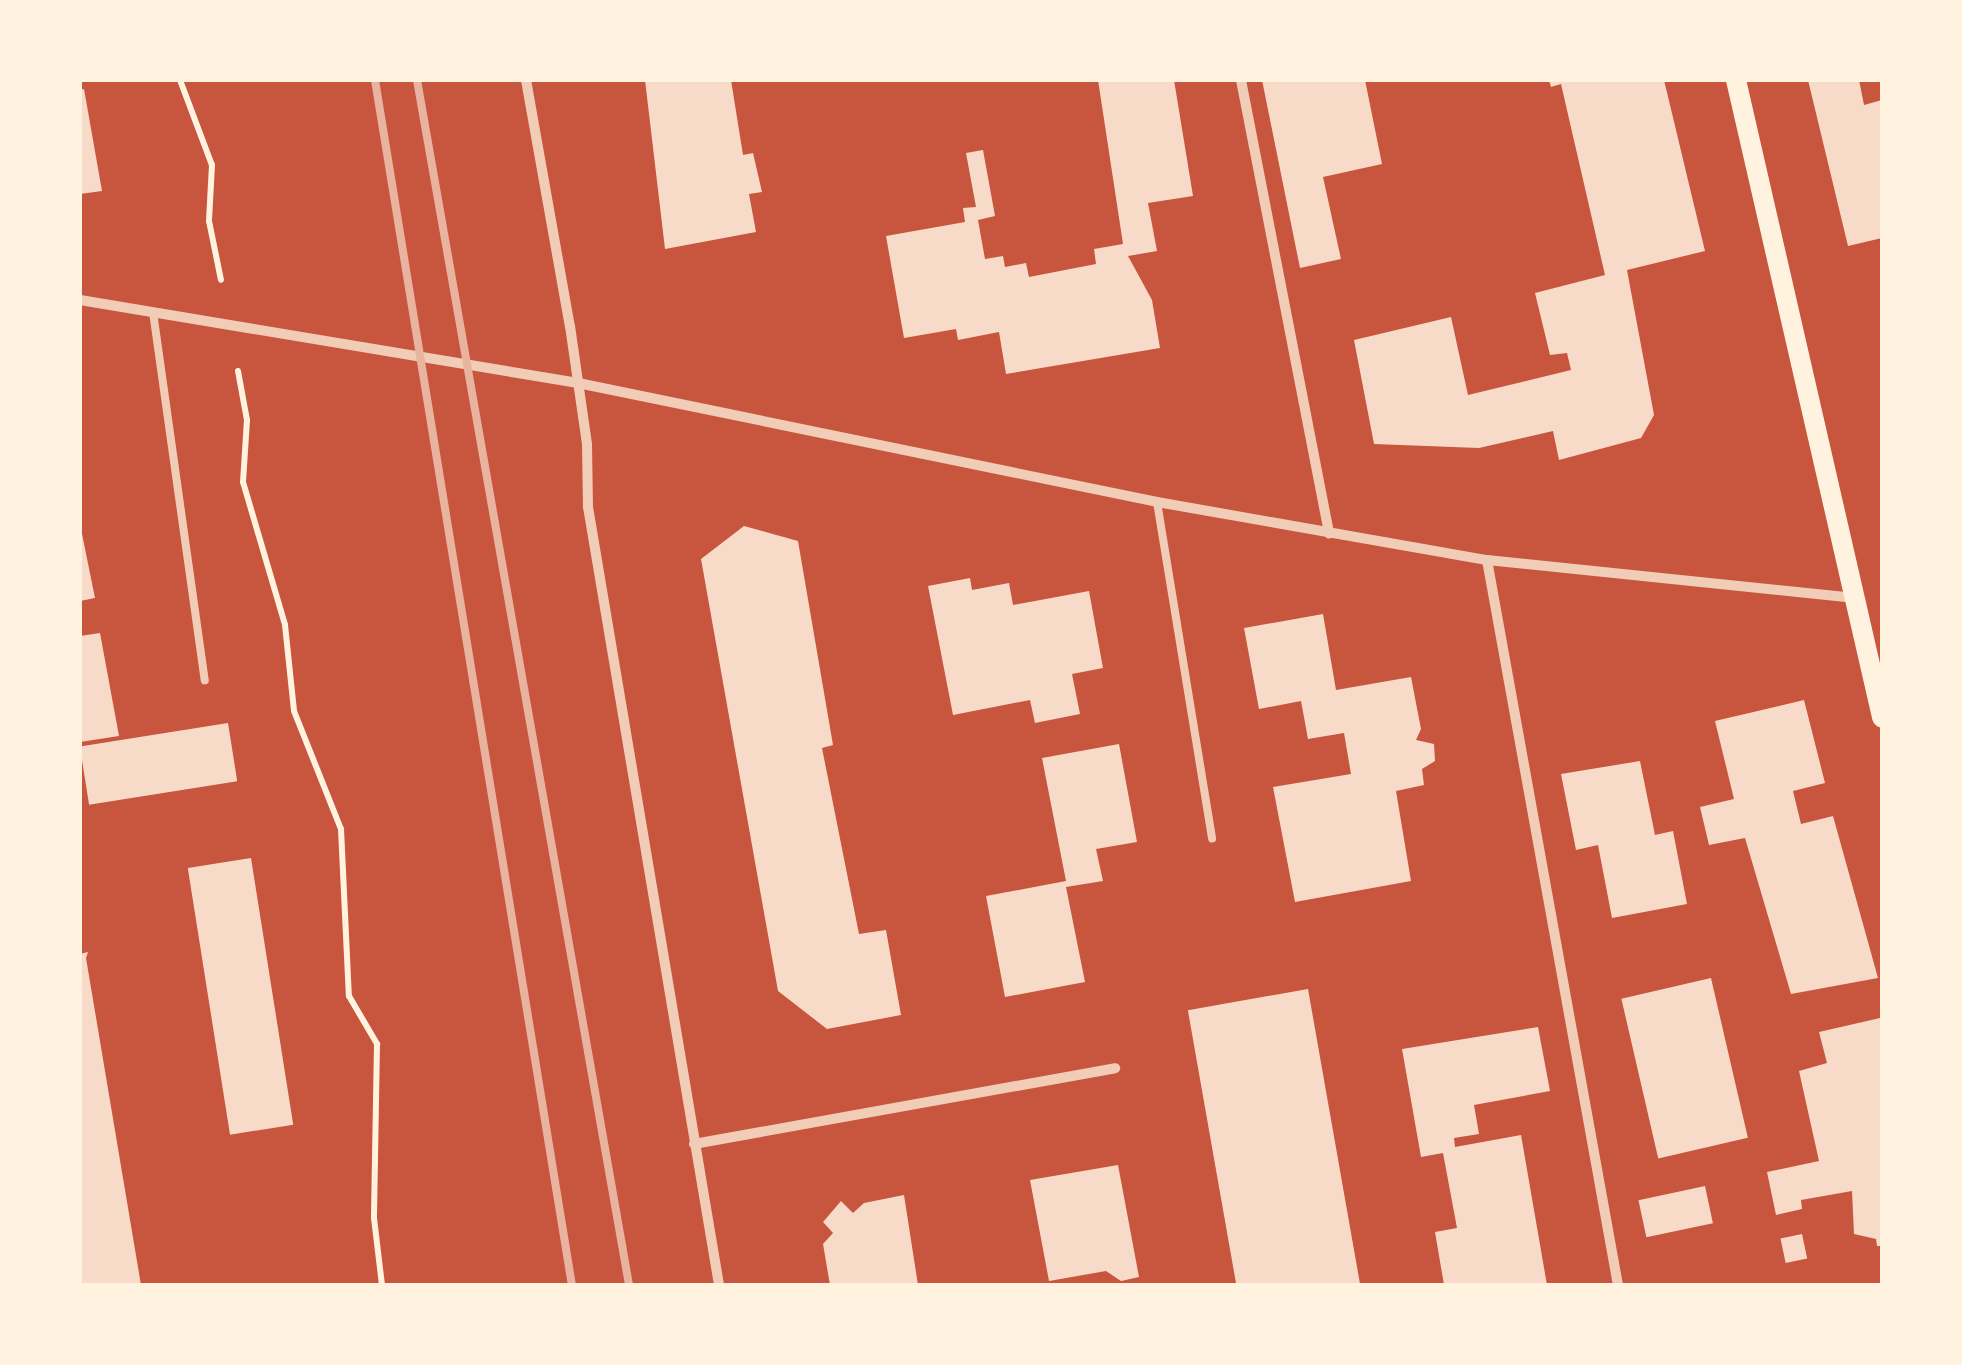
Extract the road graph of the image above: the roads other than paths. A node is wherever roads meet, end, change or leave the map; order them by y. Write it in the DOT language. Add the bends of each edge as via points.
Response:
graph roads {
  1 [pos="526,80"];
  2 [pos="1241,80"];
  3 [pos="1736,80"];
  4 [pos="80,300"];
  5 [pos="153,312"];
  6 [pos="578,383"];
  7 [pos="1156,502"];
  8 [pos="1329,534"];
  9 [pos="1487,560"];
  10 [pos="1853,598"];
  11 [pos="205,680"];
  12 [pos="1882,717"];
  13 [pos="1212,839"];
  14 [pos="1115,1068"];
  15 [pos="694,1144"];
  16 [pos="719,1285"];
  17 [pos="1618,1285"];
  1 -- 6 [label="street"];
  2 -- 8 [label="street"];
  3 -- 10 [label="main road"];
  4 -- 5 [label="street"];
  5 -- 6 [label="street"];
  5 -- 11 [label="lane"];
  6 -- 7 [label="street"];
  6 -- 15 [label="street" via="588,507"];
  7 -- 8 [label="street"];
  7 -- 13 [label="lane"];
  8 -- 9 [label="street"];
  9 -- 10 [label="street"];
  9 -- 17 [label="street"];
  10 -- 12 [label="main road"];
  14 -- 15 [label="street"];
  15 -- 16 [label="street"];
}
